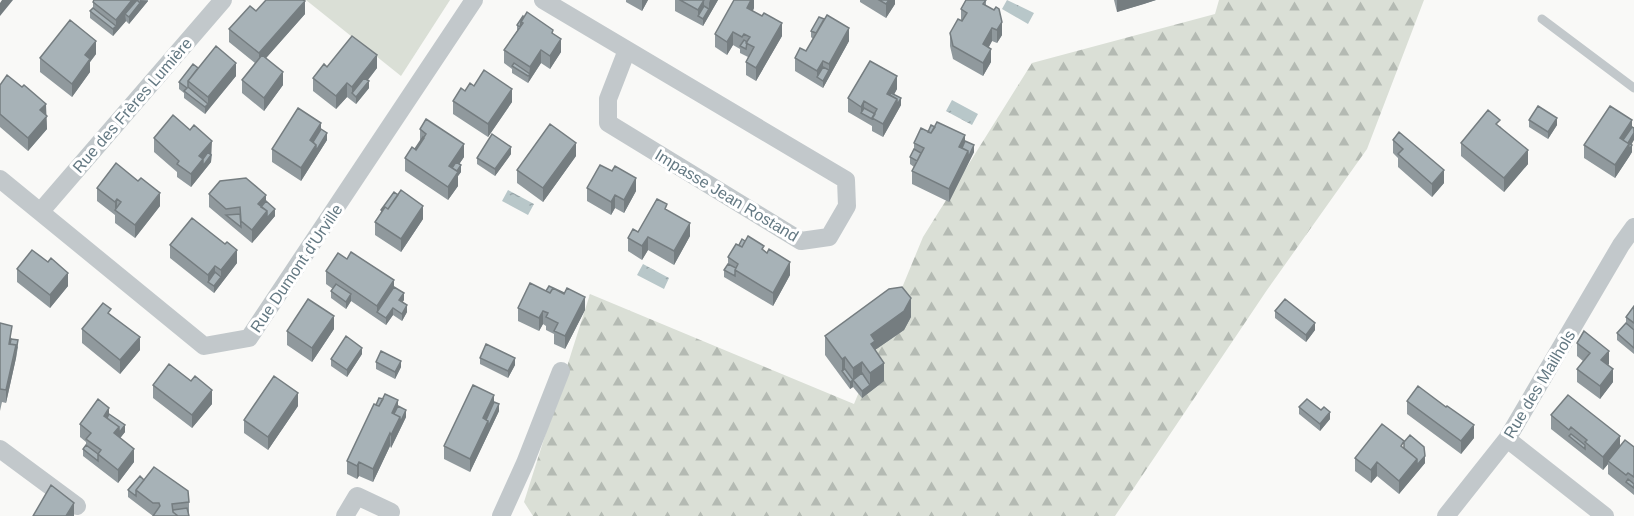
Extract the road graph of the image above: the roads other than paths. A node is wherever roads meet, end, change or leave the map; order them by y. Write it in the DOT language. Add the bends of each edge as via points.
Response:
graph roads {
  1 [pos="223,0"];
  2 [pos="474,0"];
  3 [pos="543,0"];
  4 [pos="1542,19"];
  5 [pos="627,50"];
  6 [pos="1634,88"];
  7 [pos="0,179"];
  8 [pos="41,211"];
  9 [pos="1634,227"];
  10 [pos="1628,250"];
  11 [pos="561,371"];
  12 [pos="1506,439"];
  13 [pos="0,448"];
  14 [pos="77,506"];
  15 [pos="345,516"];
  16 [pos="389,516"];
  17 [pos="501,516"];
  18 [pos="1446,516"];
  19 [pos="1605,516"];
  1 -- 8 [label="street, Rue des Frères Lumière"];
  2 -- 8 [label="street, Rue Dumont d'Urville" via="249,338 204,346"];
  3 -- 5 [label="street, Impasse Jean Rostand"];
  4 -- 6 [label="lane"];
  5 -- 5 [label="street, Impasse Jean Rostand" via="608,99 608,123 801,241 829,237 847,206 846,180"];
  7 -- 8 [label="street, Rue Dumont d'Urville"];
  9 -- 10 [label="street, Rue des Mailhols"];
  10 -- 12 [label="street, Rue des Mailhols"];
  11 -- 17 [label="street"];
  12 -- 18 [label="street, Rue des Mailhols"];
  12 -- 19 [label="street"];
  13 -- 14 [label="street"];
  15 -- 16 [label="street" via="357,496 391,512"];
}
